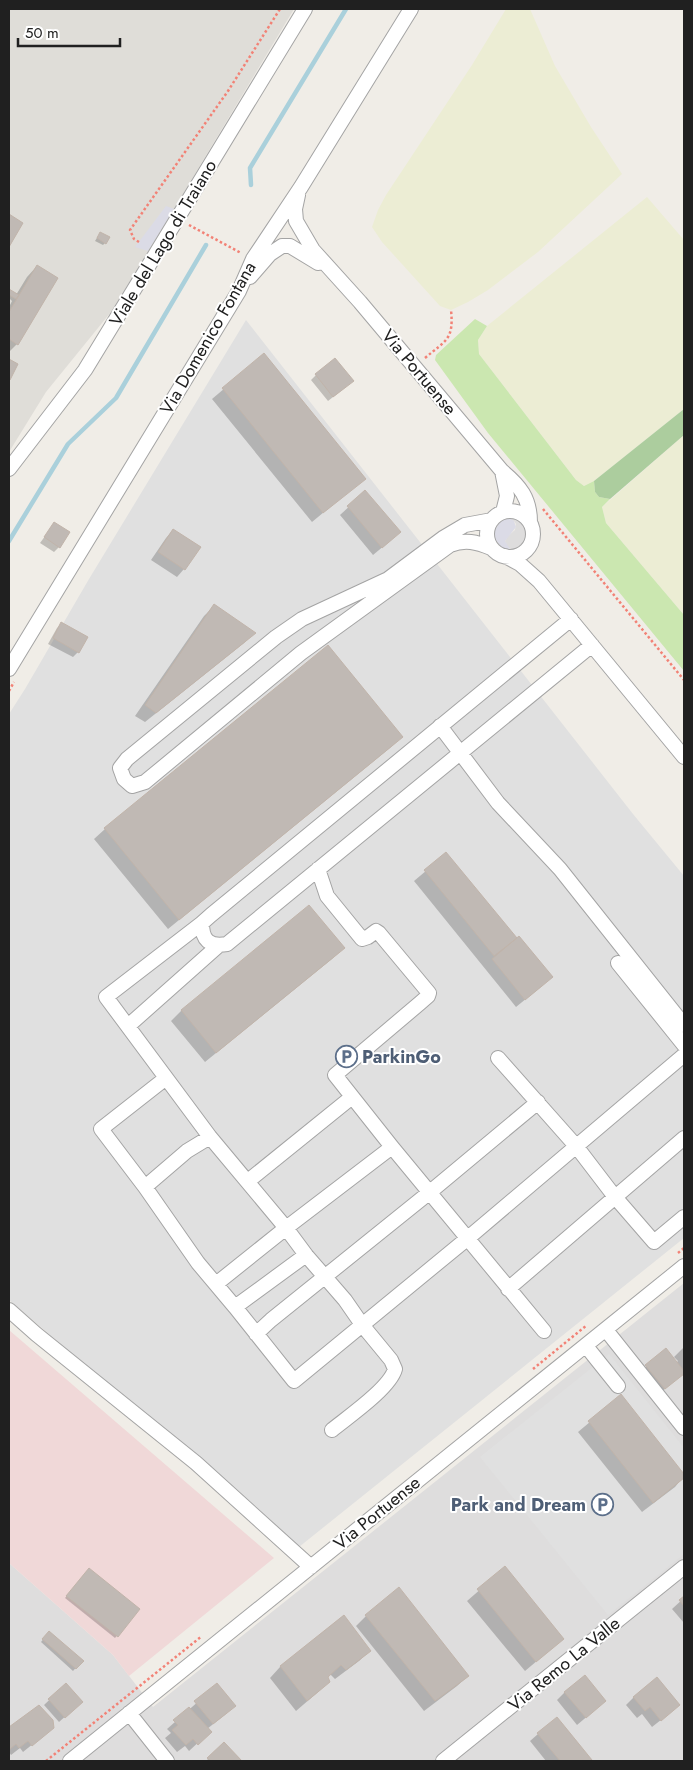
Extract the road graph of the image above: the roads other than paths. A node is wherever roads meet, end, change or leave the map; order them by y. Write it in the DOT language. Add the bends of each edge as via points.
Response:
graph roads {
  1 [pos="305,9"];
  2 [pos="411,9"];
  3 [pos="301,187"];
  4 [pos="335,274"];
  5 [pos="239,291"];
  6 [pos="9,469"];
  7 [pos="502,470"];
  8 [pos="503,512"];
  9 [pos="492,520"];
  10 [pos="530,522"];
  11 [pos="492,548"];
  12 [pos="527,550"];
  13 [pos="505,556"];
  14 [pos="539,582"];
  15 [pos="571,619"];
  16 [pos="592,645"];
  17 [pos="11,676"];
  18 [pos="440,726"];
  19 [pos="460,753"];
  20 [pos="684,757"];
  21 [pos="318,869"];
  22 [pos="202,923"];
  23 [pos="218,946"];
  24 [pos="618,963"];
  25 [pos="684,1025"];
  26 [pos="128,1026"];
  27 [pos="684,1045"];
  28 [pos="684,1055"];
  29 [pos="498,1058"];
  30 [pos="166,1078"];
  31 [pos="352,1097"];
  32 [pos="538,1102"];
  33 [pos="210,1137"];
  34 [pos="684,1138"];
  35 [pos="576,1146"];
  36 [pos="392,1147"];
  37 [pos="248,1181"];
  38 [pos="145,1187"];
  39 [pos="430,1192"];
  40 [pos="615,1197"];
  41 [pos="684,1217"];
  42 [pos="286,1228"];
  43 [pos="468,1238"];
  44 [pos="306,1255"];
  45 [pos="684,1266"];
  46 [pos="325,1278"];
  47 [pos="216,1284"];
  48 [pos="508,1289"];
  49 [pos="235,1307"];
  50 [pos="9,1310"];
  51 [pos="363,1326"];
  52 [pos="606,1330"];
  53 [pos="544,1332"];
  54 [pos="256,1334"];
  55 [pos="586,1346"];
  56 [pos="618,1386"];
  57 [pos="684,1428"];
  58 [pos="332,1430"];
  59 [pos="310,1567"];
  60 [pos="684,1567"];
  61 [pos="129,1713"];
  62 [pos="70,1761"];
  63 [pos="167,1761"];
  64 [pos="444,1761"];
  1 -- 6 [label="street, Viale del Lago di Traiano" via="85,370"];
  2 -- 3 [label="street, Via Domenico Fontana"];
  3 -- 4 [label="street, Via Portuense" via="295,209 296,221 313,250"];
  3 -- 5 [label="street, Via Domenico Fontana" via="253,259"];
  4 -- 5 [label="street, Via Portuense" via="290,246 282,246 270,254"];
  4 -- 7 [label="street, Via Portuense"];
  5 -- 17 [label="street, Via Domenico Fontana"];
  7 -- 8 [label="street, Via Portuense" via="507,496"];
  7 -- 10 [label="street, Via Portuense" via="526,498"];
  8 -- 9 [label="street"];
  8 -- 10 [label="street" via="521,513"];
  9 -- 11 [label="street" via="487,534"];
  9 -- 11 [label="street" via="464,525 388,580 302,619 276,637 127,758 120,768 124,779 132,786 145,782 301,653 450,545 460,541 476,542"];
  10 -- 12 [label="street" via="533,536"];
  11 -- 13 [label="street"];
  12 -- 13 [label="street" via="513,557"];
  12 -- 14 [label="street"];
  13 -- 14 [label="street" via="520,564"];
  14 -- 15 [label="street"];
  15 -- 16 [label="street"];
  15 -- 18 [label="street"];
  16 -- 19 [label="street"];
  16 -- 20 [label="street"];
  18 -- 19 [label="street"];
  18 -- 22 [label="street"];
  19 -- 21 [label="street"];
  19 -- 25 [label="street" via="498,803 560,869"];
  21 -- 23 [label="street" via="227,944"];
  21 -- 31 [label="street" via="327,896 362,939 376,931 379,933 429,993 335,1075"];
  22 -- 23 [label="street" via="202,934 208,942"];
  22 -- 26 [label="street" via="106,997"];
  23 -- 26 [label="street"];
  24 -- 27 [label="street"];
  26 -- 30 [label="street"];
  28 -- 35 [label="street"];
  29 -- 32 [label="street"];
  30 -- 33 [label="street"];
  30 -- 38 [label="street" via="100,1129"];
  31 -- 36 [label="street"];
  31 -- 37 [label="street"];
  32 -- 35 [label="street"];
  32 -- 39 [label="street"];
  33 -- 37 [label="street"];
  33 -- 38 [label="street"];
  34 -- 40 [label="street"];
  35 -- 40 [label="street"];
  35 -- 43 [label="street"];
  36 -- 39 [label="street"];
  36 -- 42 [label="street"];
  37 -- 42 [label="street"];
  38 -- 47 [label="street"];
  39 -- 43 [label="street"];
  39 -- 46 [label="street"];
  40 -- 41 [label="street" via="654,1242"];
  40 -- 48 [label="street"];
  42 -- 44 [label="street"];
  42 -- 47 [label="street"];
  43 -- 48 [label="street"];
  43 -- 51 [label="street"];
  44 -- 46 [label="street"];
  44 -- 49 [label="street"];
  45 -- 52 [label="street, Via Portuense"];
  46 -- 51 [label="street"];
  46 -- 54 [label="street"];
  47 -- 49 [label="street"];
  48 -- 53 [label="street"];
  49 -- 54 [label="street"];
  50 -- 59 [label="street" via="196,1463"];
  51 -- 54 [label="street" via="294,1381"];
  51 -- 58 [label="street" via="395,1369 384,1387"];
  52 -- 55 [label="street, Via Portuense"];
  52 -- 57 [label="street"];
  55 -- 56 [label="street"];
  55 -- 59 [label="street, Via Portuense"];
  59 -- 61 [label="street, Via Portuense"];
  60 -- 64 [label="street, Via Remo La Valle"];
  61 -- 62 [label="street, Via Portuense"];
  61 -- 63 [label="street"];
}
